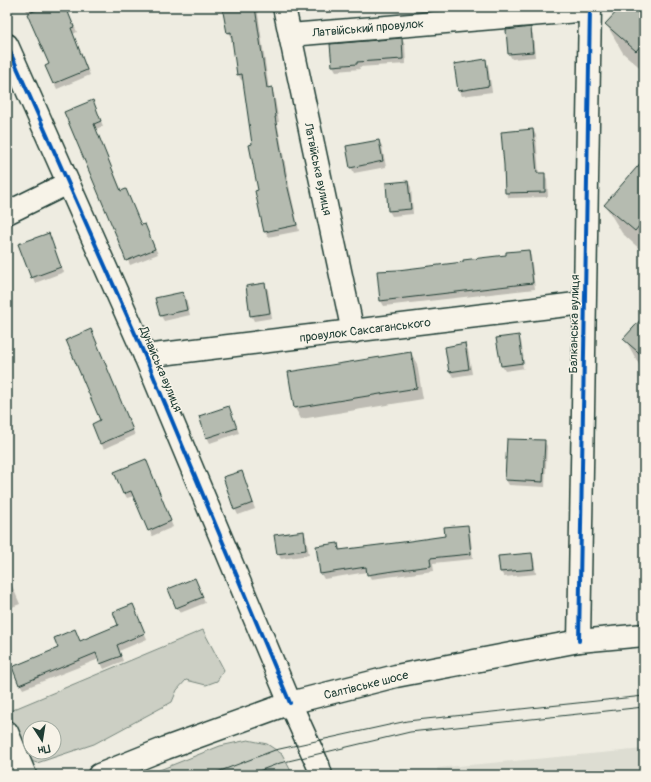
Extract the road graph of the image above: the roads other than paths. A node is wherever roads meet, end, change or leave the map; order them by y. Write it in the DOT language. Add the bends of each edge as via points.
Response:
graph roads {
  1 [pos="284,7"];
  2 [pos="590,8"];
  3 [pos="290,35"];
  4 [pos="7,45"];
  5 [pos="68,183"];
  6 [pos="7,213"];
  7 [pos="584,303"];
  8 [pos="353,332"];
  9 [pos="145,356"];
  10 [pos="644,635"];
  11 [pos="579,641"];
  12 [pos="290,703"];
  13 [pos="7,732"];
  14 [pos="25,775"];
  15 [pos="99,775"];
  16 [pos="321,775"];
  1 -- 3 [label="street, Латвійська вулиця"];
  2 -- 3 [label="street, Латвійський провулок"];
  2 -- 7 [label="street, Балканська вулиця"];
  3 -- 8 [label="street, Латвійська вулиця"];
  4 -- 5 [label="street, Дунайська вулиця"];
  5 -- 6 [label="street"];
  5 -- 9 [label="street, Дунайська вулиця"];
  7 -- 8 [label="street, провулок Саксаганського"];
  7 -- 11 [label="street, Балканська вулиця"];
  8 -- 9 [label="street, провулок Саксаганського"];
  9 -- 12 [label="street, Дунайська вулиця"];
  10 -- 11 [label="street, Салтівське шосе"];
  11 -- 12 [label="street, Салтівське шосе" via="396,676"];
  12 -- 15 [label="street, Салтівське шосе"];
  12 -- 16 [label="street, Дунайська вулиця"];
  13 -- 14 [label="street"];
}
